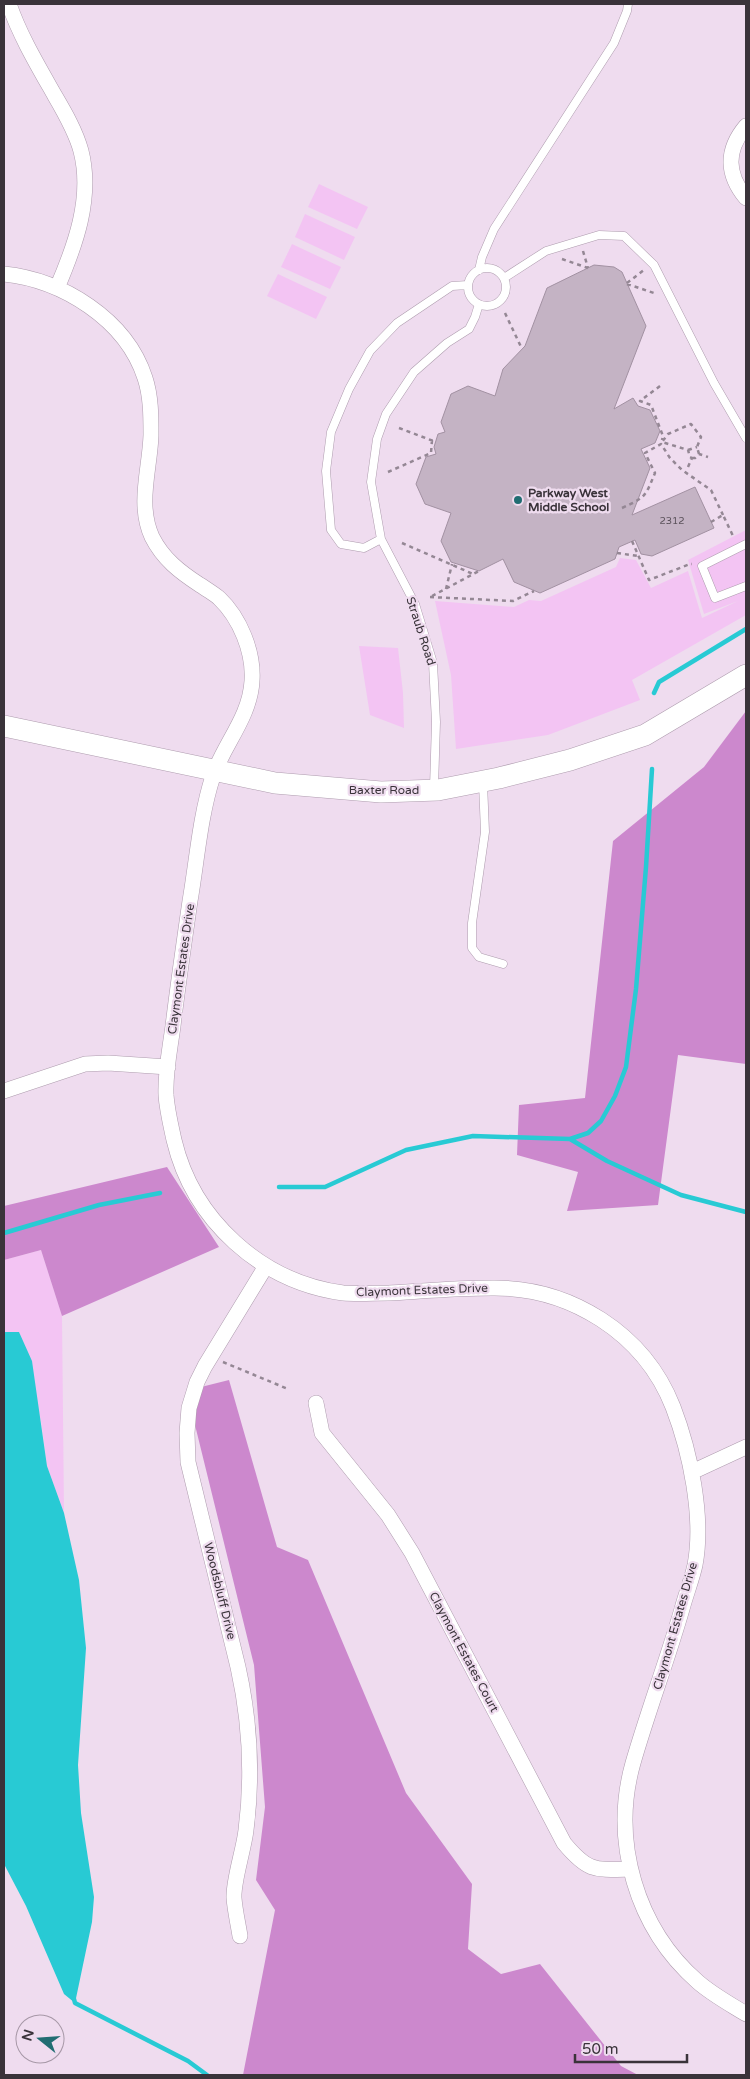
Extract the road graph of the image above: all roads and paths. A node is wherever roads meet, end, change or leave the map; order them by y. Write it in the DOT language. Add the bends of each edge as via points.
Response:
graph roads {
  1 [pos="9,4"];
  2 [pos="628,4"];
  3 [pos="746,126"];
  4 [pos="746,198"];
  5 [pos="583,250"];
  6 [pos="562,258"];
  7 [pos="479,270"];
  8 [pos="644,270"];
  9 [pos="4,274"];
  10 [pos="504,278"];
  11 [pos="468,285"];
  12 [pos="57,288"];
  13 [pos="654,293"];
  14 [pos="479,304"];
  15 [pos="505,313"];
  16 [pos="522,349"];
  17 [pos="660,386"];
  18 [pos="399,428"];
  19 [pos="746,438"];
  20 [pos="432,440"];
  21 [pos="436,442"];
  22 [pos="662,443"];
  23 [pos="697,447"];
  24 [pos="688,450"];
  25 [pos="699,454"];
  26 [pos="708,457"];
  27 [pos="692,458"];
  28 [pos="688,467"];
  29 [pos="388,472"];
  30 [pos="622,508"];
  31 [pos="723,515"];
  32 [pos="711,522"];
  33 [pos="381,539"];
  34 [pos="632,541"];
  35 [pos="402,543"];
  36 [pos="743,546"];
  37 [pos="617,553"];
  38 [pos="639,556"];
  39 [pos="452,564"];
  40 [pos="702,566"];
  41 [pos="479,571"];
  42 [pos="473,574"];
  43 [pos="746,586"];
  44 [pos="446,589"];
  45 [pos="534,590"];
  46 [pos="746,675"];
  47 [pos="4,726"];
  48 [pos="214,772"];
  49 [pos="482,781"];
  50 [pos="434,790"];
  51 [pos="503,964"];
  52 [pos="168,1067"];
  53 [pos="4,1091"];
  54 [pos="266,1266"];
  55 [pos="219,1360"];
  56 [pos="288,1389"];
  57 [pos="316,1403"];
  58 [pos="746,1447"];
  59 [pos="692,1472"];
  60 [pos="630,1869"];
  61 [pos="240,1936"];
  62 [pos="746,2014"];
  1 -- 12 [label="street" via="17,27 68,118 81,151 84,184 80,228"];
  2 -- 7 [label="lane" via="614,43 494,229"];
  3 -- 4 [label="street" via="736,144 731,174"];
  5 -- 6 [label="path" via="588,268"];
  7 -- 10 [label="lane" via="491,268"];
  7 -- 11 [label="lane"];
  8 -- 13 [label="path" via="627,284"];
  9 -- 12 [label="street, Claymont Estates Drive"];
  10 -- 14 [label="lane" via="506,290 501,300 490,306"];
  10 -- 19 [label="lane" via="546,251 599,235 624,236 654,265"];
  11 -- 14 [label="lane" via="470,296"];
  11 -- 33 [label="lane" via="452,286 397,323 370,351 331,432 326,471 331,530 341,544 364,548"];
  12 -- 48 [label="street, Claymont Estates Drive" via="108,322 144,375 150,406 151,441 145,483 146,520 154,541 168,561 218,597 238,623 250,655 252,683 248,703"];
  14 -- 33 [label="lane, Straub Road" via="470,329 447,343 414,372 386,414 377,439 371,482"];
  15 -- 16 [label="path"];
  17 -- 22 [label="path" via="640,401 651,405 663,436"];
  18 -- 20 [label="path"];
  20 -- 21 [label="path"];
  20 -- 29 [label="path" via="431,453"];
  22 -- 23 [label="path" via="668,434 691,424 701,437"];
  22 -- 24 [label="path"];
  22 -- 30 [label="path" via="645,453 655,473 646,495"];
  22 -- 31 [label="path" via="682,470 711,490"];
  23 -- 24 [label="path"];
  23 -- 25 [label="path"];
  24 -- 27 [label="path"];
  25 -- 26 [label="path"];
  25 -- 27 [label="path"];
  27 -- 28 [label="path"];
  31 -- 32 [label="path"];
  31 -- 36 [label="path"];
  33 -- 50 [label="lane, Straub Road" via="415,604 433,663 436,722"];
  34 -- 38 [label="path"];
  35 -- 39 [label="path"];
  36 -- 40 [label="lane"];
  37 -- 38 [label="path"];
  38 -- 40 [label="path" via="650,580 690,564"];
  39 -- 42 [label="path"];
  39 -- 44 [label="path"];
  40 -- 43 [label="lane" via="715,598"];
  41 -- 42 [label="path"];
  42 -- 44 [label="path"];
  44 -- 45 [label="path" via="430,597 513,601"];
  46 -- 49 [label="main road, Baxter Road" via="645,734 570,760"];
  47 -- 48 [label="main road, Baxter Road"];
  48 -- 50 [label="main road, Baxter Road" via="324,788 381,792"];
  48 -- 52 [label="street, Claymont Estates Drive" via="194,874"];
  49 -- 50 [label="main road, Baxter Road"];
  49 -- 51 [label="lane" via="485,832 472,923 472,948 479,957"];
  52 -- 53 [label="street" via="85,1064"];
  52 -- 54 [label="street, Claymont Estates Drive" via="166,1094 175,1146 184,1174 218,1227"];
  54 -- 59 [label="street, Claymont Estates Drive" via="297,1280 342,1292 523,1289 574,1304 600,1317 645,1358 661,1382 682,1435"];
  54 -- 61 [label="street, Woodsbluff Drive" via="204,1366 189,1408 187,1433 188,1462 238,1667 248,1728 250,1755 246,1831 234,1896"];
  55 -- 56 [label="path"];
  57 -- 60 [label="street, Claymont Estates Court" via="322,1433 388,1515 412,1552 564,1843 589,1868"];
  58 -- 59 [label="street"];
  59 -- 60 [label="street, Claymont Estates Drive" via="697,1530 695,1562 632,1767 625,1827"];
  60 -- 62 [label="street, Claymont Estates Drive" via="649,1920 669,1951 698,1981"];
}
